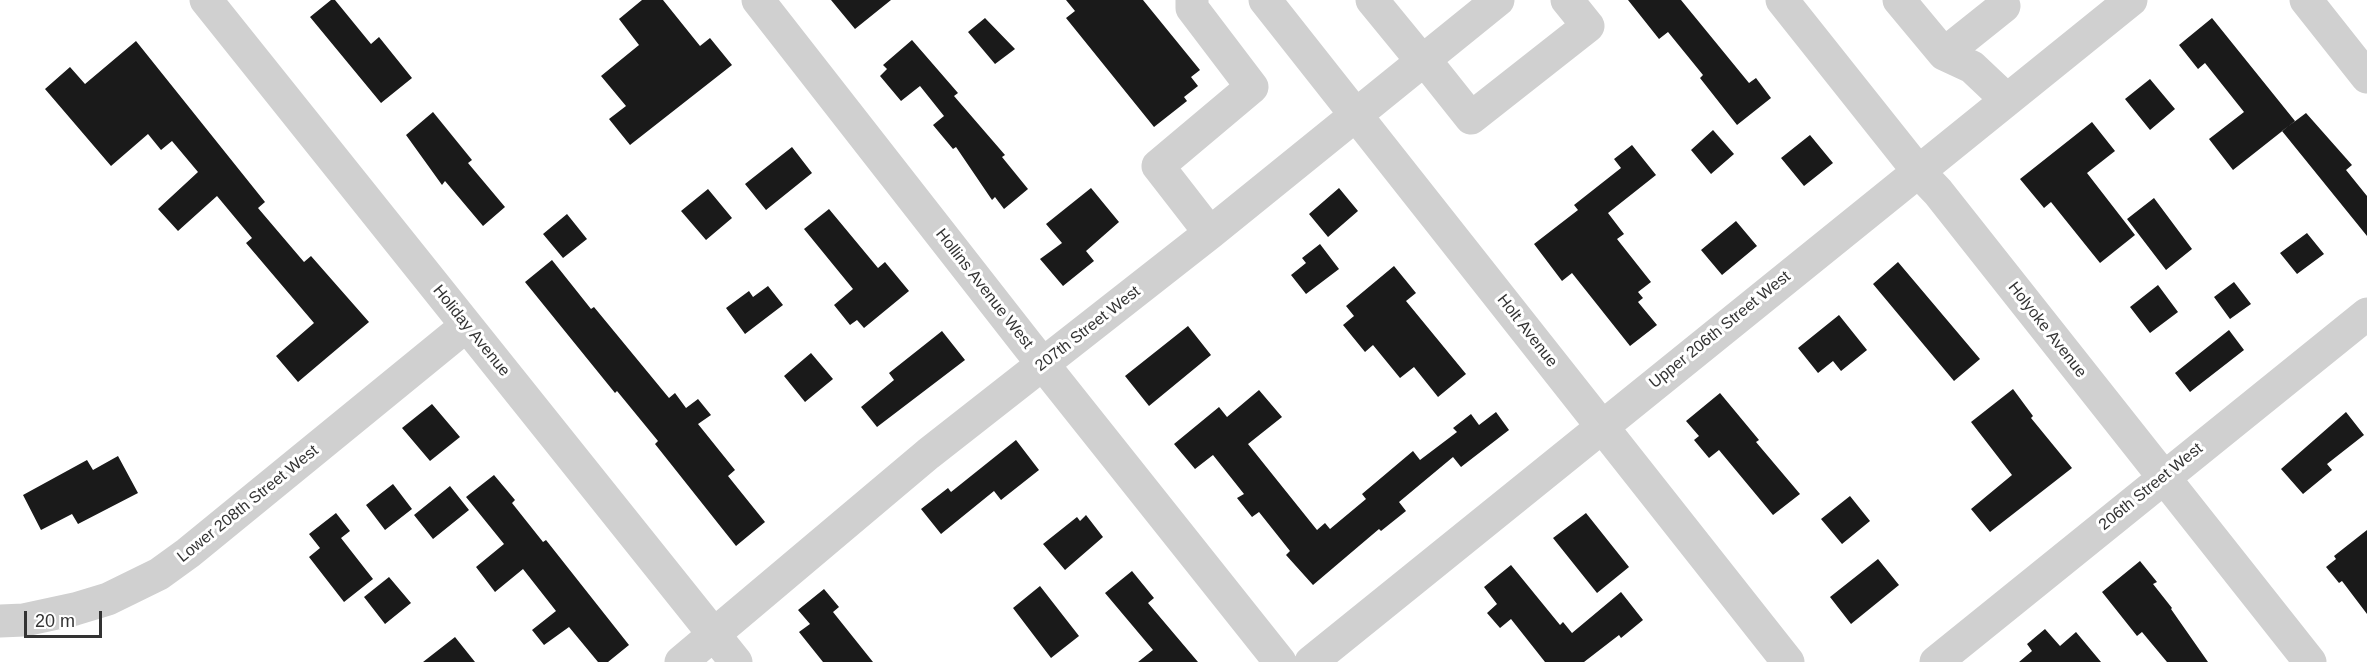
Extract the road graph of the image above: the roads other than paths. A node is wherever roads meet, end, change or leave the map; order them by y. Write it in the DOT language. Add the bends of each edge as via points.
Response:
graph roads {
  1 [pos="206,0"];
  2 [pos="758,0"];
  3 [pos="1192,0"];
  4 [pos="1265,0"];
  5 [pos="1372,0"];
  6 [pos="1498,0"];
  7 [pos="1568,0"];
  8 [pos="1782,0"];
  9 [pos="1899,0"];
  10 [pos="2131,0"];
  11 [pos="2306,0"];
  12 [pos="2004,6"];
  13 [pos="1944,54"];
  14 [pos="1423,60"];
  15 [pos="2367,77"];
  16 [pos="2007,100"];
  17 [pos="1355,114"];
  18 [pos="1918,171"];
  19 [pos="1210,233"];
  20 [pos="2367,314"];
  21 [pos="466,326"];
  22 [pos="1044,364"];
  23 [pos="1601,426"];
  24 [pos="2163,477"];
  25 [pos="0,621"];
  26 [pos="714,635"];
  27 [pos="681,662"];
  28 [pos="735,662"];
  29 [pos="1280,662"];
  30 [pos="1311,662"];
  31 [pos="1788,662"];
  32 [pos="1936,662"];
  33 [pos="2310,662"];
  1 -- 21 [label="street, Holiday Avenue"];
  2 -- 22 [label="street, Hollins Avenue West"];
  3 -- 19 [label="street" via="1192,8 1252,87 1158,166"];
  4 -- 17 [label="street, Holt Avenue"];
  5 -- 14 [label="street"];
  6 -- 14 [label="street, 207th Street West"];
  7 -- 14 [label="street" via="1588,26 1472,118"];
  8 -- 18 [label="street, Holyoke Avenue"];
  9 -- 13 [label="street"];
  10 -- 16 [label="street, Upper 206th Street West"];
  11 -- 15 [label="street"];
  12 -- 13 [label="street"];
  13 -- 16 [label="street" via="1972,67"];
  14 -- 17 [label="street, 207th Street West"];
  16 -- 18 [label="street, Upper 206th Street West"];
  17 -- 19 [label="street, 207th Street West"];
  17 -- 23 [label="street, Holt Avenue"];
  18 -- 23 [label="street, Upper 206th Street West"];
  18 -- 24 [label="street, Holyoke Avenue"];
  19 -- 22 [label="street, 207th Street West"];
  20 -- 24 [label="street, 206th Street West"];
  21 -- 25 [label="street, Lower 208th Street West" via="159,574 108,599 75,609"];
  21 -- 26 [label="street, Holiday Avenue"];
  22 -- 26 [label="street, 207th Street West" via="928,454"];
  22 -- 29 [label="street, Hollins Avenue West"];
  23 -- 30 [label="street, Upper 206th Street West"];
  23 -- 31 [label="street, Holt Avenue"];
  24 -- 32 [label="street, 206th Street West"];
  24 -- 33 [label="street, Holyoke Avenue"];
  26 -- 27 [label="street, 207th Street West"];
  26 -- 28 [label="street, Holiday Avenue"];
}
